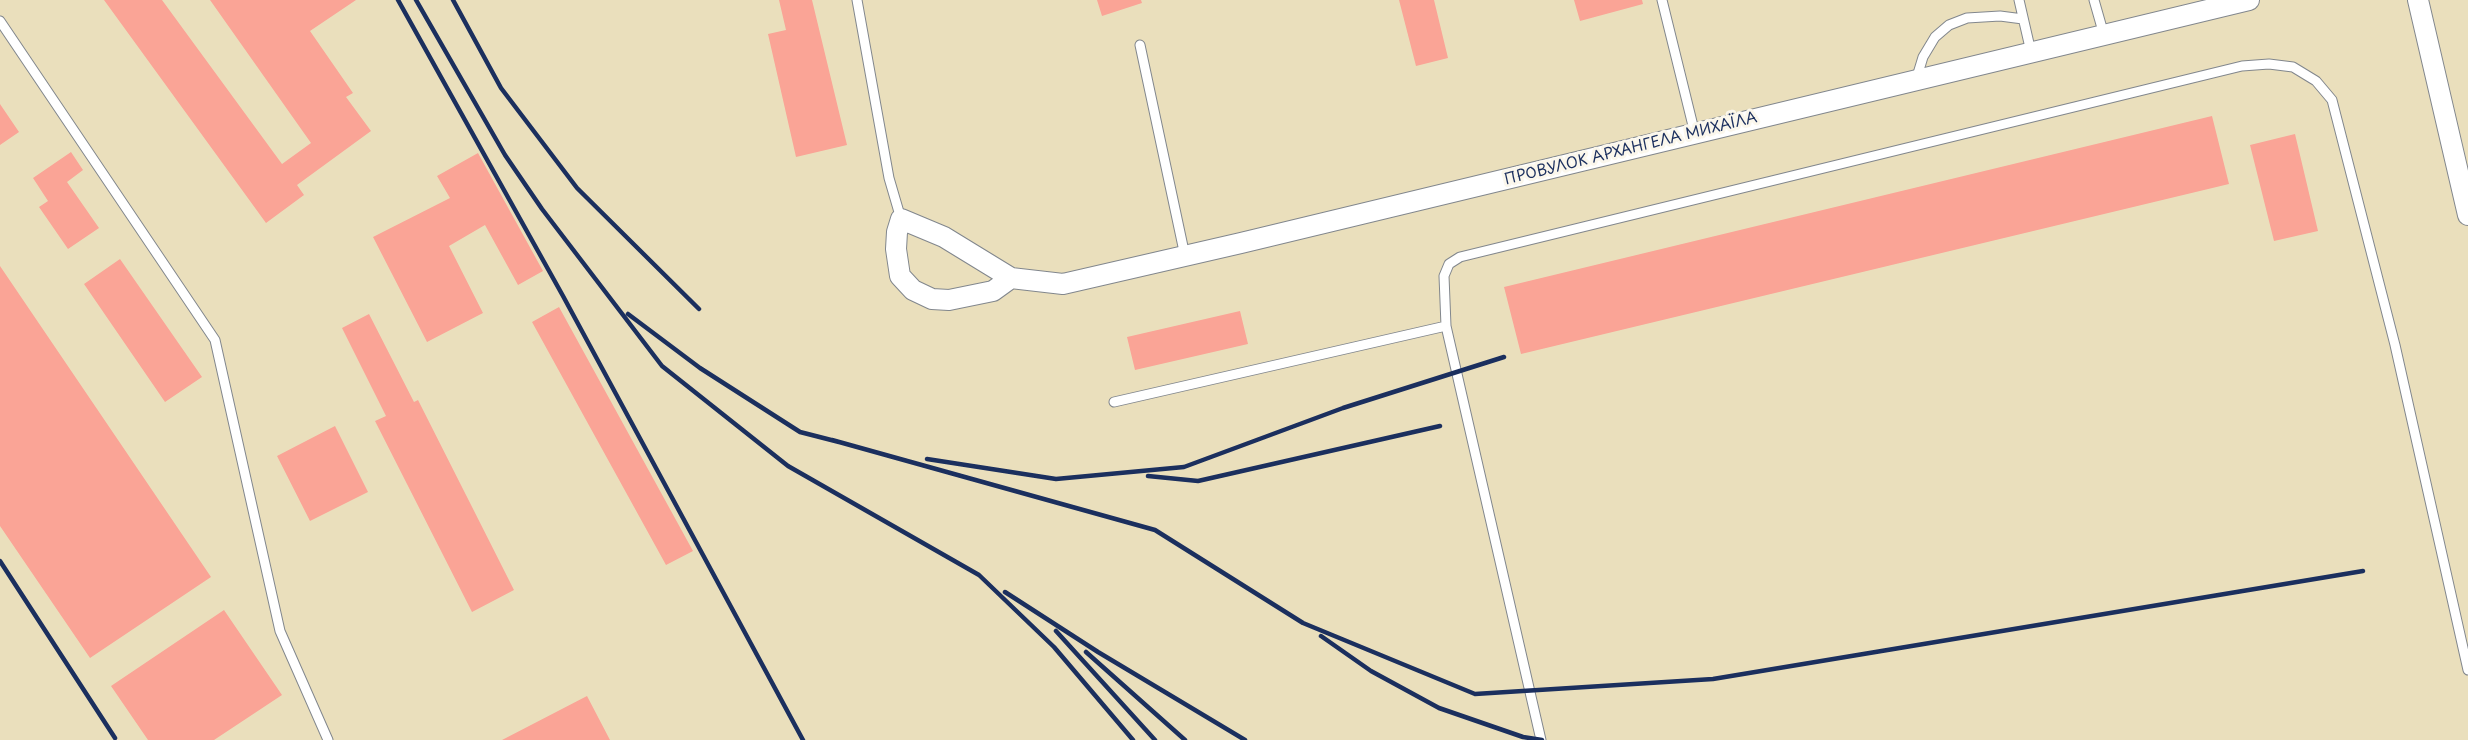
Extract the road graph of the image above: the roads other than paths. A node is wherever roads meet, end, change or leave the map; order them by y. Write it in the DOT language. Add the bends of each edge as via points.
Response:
graph roads {
  1 [pos="857,0"];
  2 [pos="1662,0"];
  3 [pos="2019,0"];
  4 [pos="2094,0"];
  5 [pos="2249,0"];
  6 [pos="2418,0"];
  7 [pos="2023,19"];
  8 [pos="0,21"];
  9 [pos="2104,35"];
  10 [pos="1140,45"];
  11 [pos="2031,52"];
  12 [pos="1916,80"];
  13 [pos="1695,134"];
  14 [pos="2468,215"];
  15 [pos="901,219"];
  16 [pos="1185,256"];
  17 [pos="1011,278"];
  18 [pos="1446,326"];
  19 [pos="1114,402"];
  20 [pos="2468,670"];
  21 [pos="328,740"];
  22 [pos="1541,740"];
  1 -- 15 [label="lane" via="889,178"];
  2 -- 13 [label="lane"];
  3 -- 7 [label="lane"];
  4 -- 9 [label="lane"];
  5 -- 9 [label="street, ПРОВУЛОК АРХАНГЕЛА МИХАЇЛА"];
  6 -- 14 [label="street"];
  7 -- 11 [label="lane"];
  7 -- 12 [label="lane" via="1967,18 1949,25 1935,37"];
  8 -- 21 [label="lane" via="215,340 280,631"];
  9 -- 11 [label="street, ПРОВУЛОК АРХАНГЕЛА МИХАЇЛА"];
  10 -- 16 [label="lane"];
  11 -- 12 [label="street, ПРОВУЛОК АРХАНГЕЛА МИХАЇЛА"];
  12 -- 13 [label="street, ПРОВУЛОК АРХАНГЕЛА МИХАЇЛА"];
  13 -- 16 [label="street, ПРОВУЛОК АРХАНГЕЛА МИХАЇЛА"];
  15 -- 17 [label="street, ПРОВУЛОК АРХАНГЕЛА МИХАЇЛА" via="944,237"];
  15 -- 17 [label="street" via="896,249 900,276 913,290 932,299 949,300 993,291"];
  16 -- 17 [label="street, ПРОВУЛОК АРХАНГЕЛА МИХАЇЛА" via="1063,284"];
  18 -- 19 [label="lane"];
  18 -- 20 [label="lane" via="1444,276 1449,264 1460,257 2242,66 2293,67 2316,81 2332,100 2395,345"];
  18 -- 22 [label="lane"];
}
